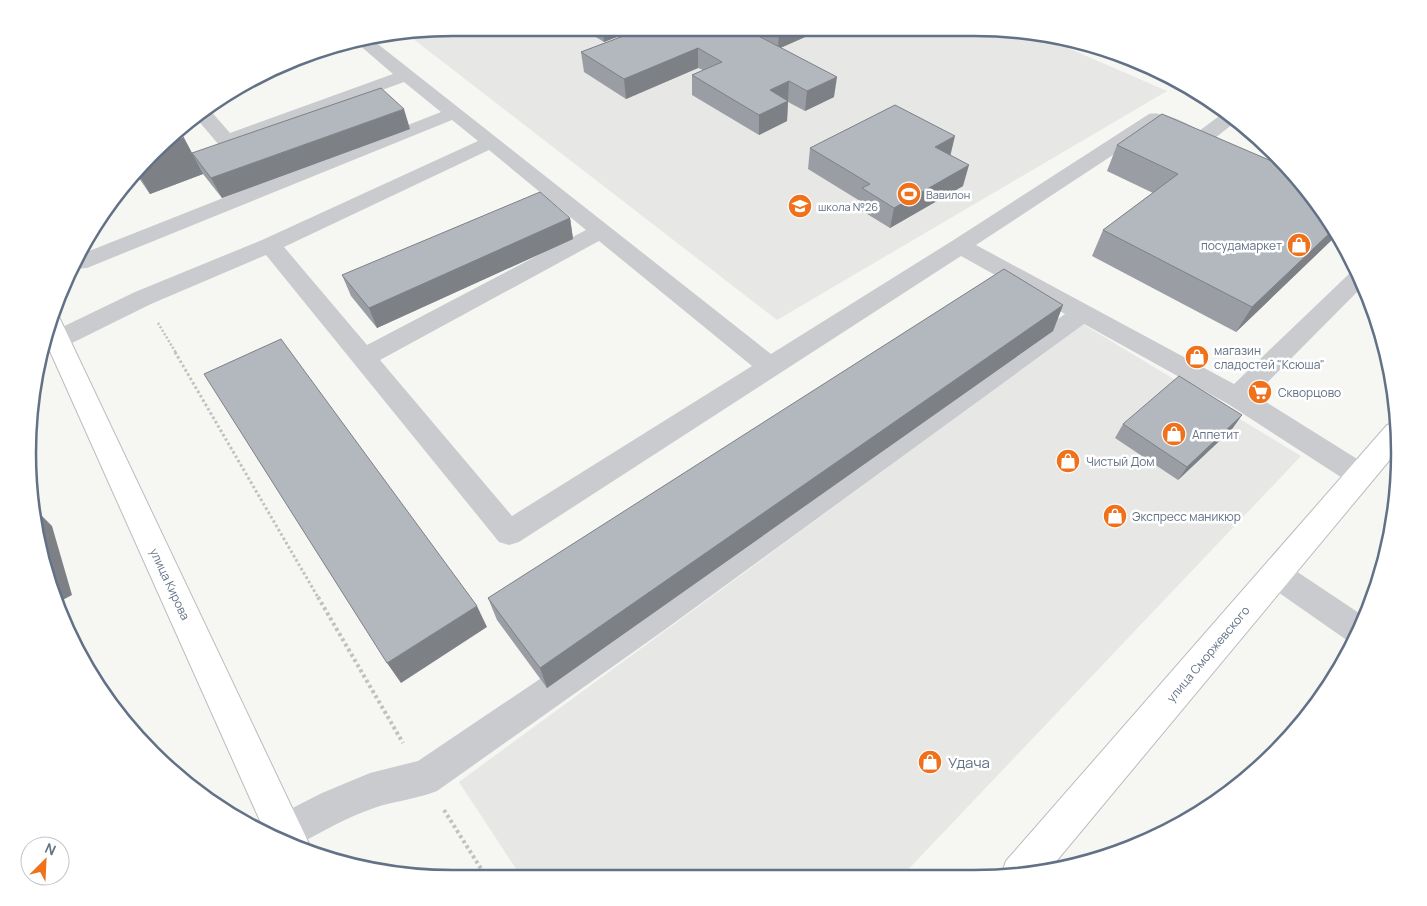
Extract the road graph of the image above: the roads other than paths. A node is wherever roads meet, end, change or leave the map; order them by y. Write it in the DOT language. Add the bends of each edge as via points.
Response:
graph roads {
  1 [pos="368,45"];
  2 [pos="406,75"];
  3 [pos="454,113"];
  4 [pos="206,117"];
  5 [pos="1226,120"];
  6 [pos="1201,138"];
  7 [pos="491,142"];
  8 [pos="1244,158"];
  9 [pos="602,231"];
  10 [pos="270,245"];
  11 [pos="960,246"];
  12 [pos="83,261"];
  13 [pos="1354,282"];
  14 [pos="1083,313"];
  15 [pos="55,329"];
  16 [pos="54,332"];
  17 [pos="364,358"];
  18 [pos="770,367"];
  19 [pos="1236,397"];
  20 [pos="1391,440"];
  21 [pos="1360,475"];
  22 [pos="1276,574"];
  23 [pos="1353,627"];
  24 [pos="285,834"];
  25 [pos="291,837"];
  26 [pos="1028,866"];
  1 -- 2 [label="lane"];
  2 -- 3 [label="lane"];
  2 -- 4 [label="lane" via="226,141"];
  3 -- 7 [label="lane"];
  3 -- 12 [label="lane"];
  5 -- 6 [label="lane"];
  6 -- 8 [label="lane"];
  6 -- 11 [label="lane" via="1156,118"];
  7 -- 9 [label="lane"];
  7 -- 10 [label="lane"];
  9 -- 17 [label="lane"];
  9 -- 18 [label="lane"];
  10 -- 15 [label="lane" via="143,298"];
  10 -- 17 [label="lane"];
  11 -- 14 [label="lane"];
  11 -- 18 [label="lane"];
  13 -- 19 [label="lane"];
  14 -- 19 [label="lane"];
  14 -- 25 [label="lane" via="424,778 381,786"];
  16 -- 24 [label="main road, улица Кирова"];
  17 -- 18 [label="lane" via="509,533"];
  19 -- 21 [label="lane"];
  20 -- 21 [label="main road, улица Сморжевского"];
  21 -- 22 [label="main road, улица Сморжевского"];
  22 -- 23 [label="lane"];
  22 -- 26 [label="main road, улица Сморжевского"];
}
